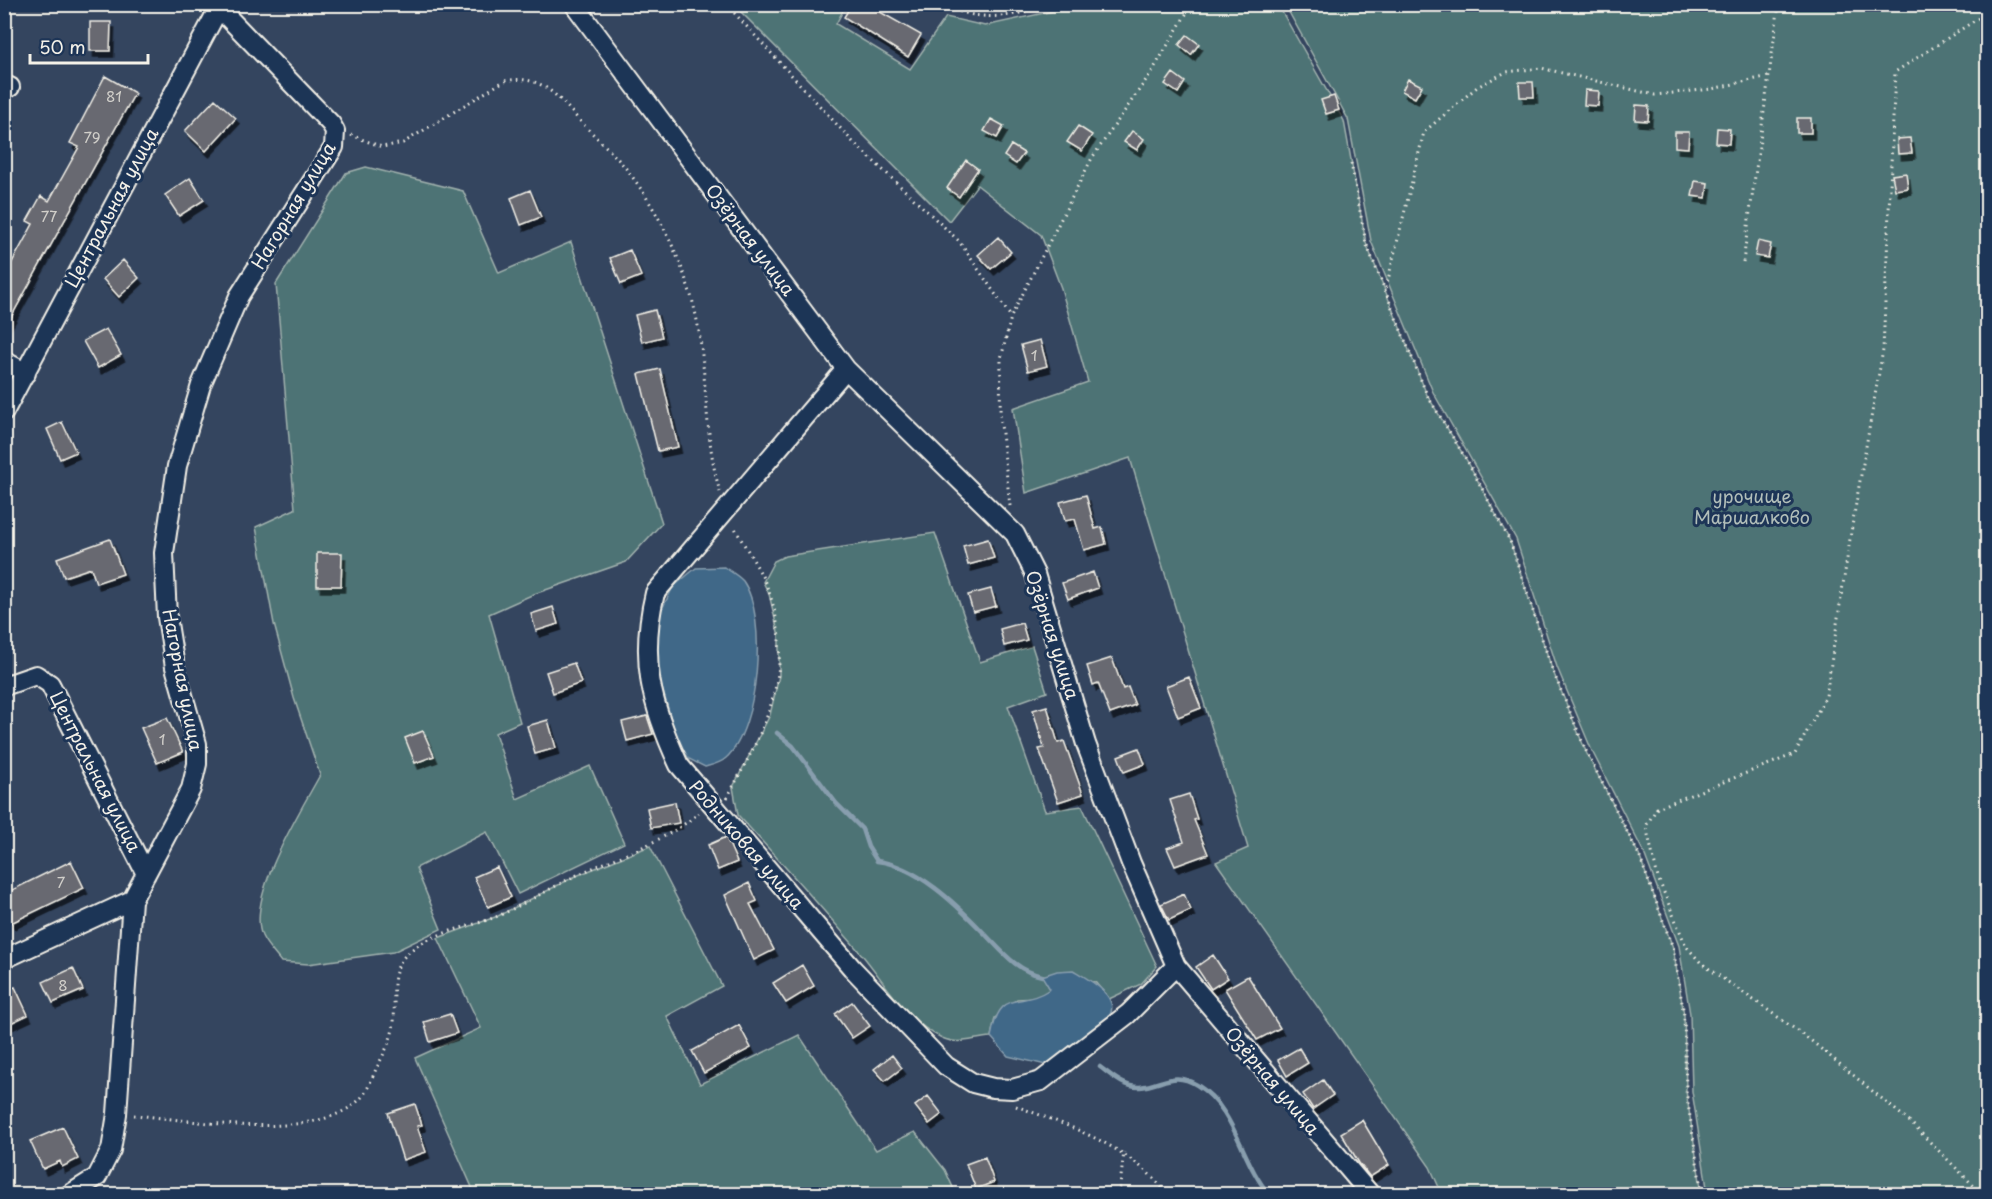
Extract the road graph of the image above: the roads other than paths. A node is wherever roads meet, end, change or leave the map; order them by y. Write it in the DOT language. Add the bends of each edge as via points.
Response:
graph roads {
  1 [pos="574,4"];
  2 [pos="218,5"];
  3 [pos="4,361"];
  4 [pos="846,369"];
  5 [pos="26,373"];
  6 [pos="4,412"];
  7 [pos="4,686"];
  8 [pos="146,874"];
  9 [pos="132,900"];
  10 [pos="4,958"];
  11 [pos="1176,966"];
  12 [pos="71,1194"];
  13 [pos="1370,1194"];
  1 -- 4 [label="street, Озёрная улица"];
  2 -- 5 [label="street, Центральная улица"];
  2 -- 8 [label="street, Нагорная улица" via="331,124 335,131 334,147 235,306 201,385 177,466 164,553 167,617 175,667 197,744 197,764 191,789"];
  3 -- 5 [label="street"];
  4 -- 11 [label="street, Озёрная улица" via="1015,534 1035,574 1086,744 1131,863"];
  4 -- 11 [label="street, Родниковая улица" via="655,593 647,627 646,657 660,725 679,765 852,968 946,1066 974,1083 1012,1089 1041,1081 1128,1014"];
  5 -- 6 [label="street, Центральная улица"];
  7 -- 8 [label="street, Центральная улица" via="36,675 50,684"];
  8 -- 9 [label="street, Нагорная улица"];
  9 -- 10 [label="street"];
  9 -- 12 [label="street, Нагорная улица" via="111,1150 97,1177"];
  11 -- 13 [label="street, Озёрная улица"];
}
